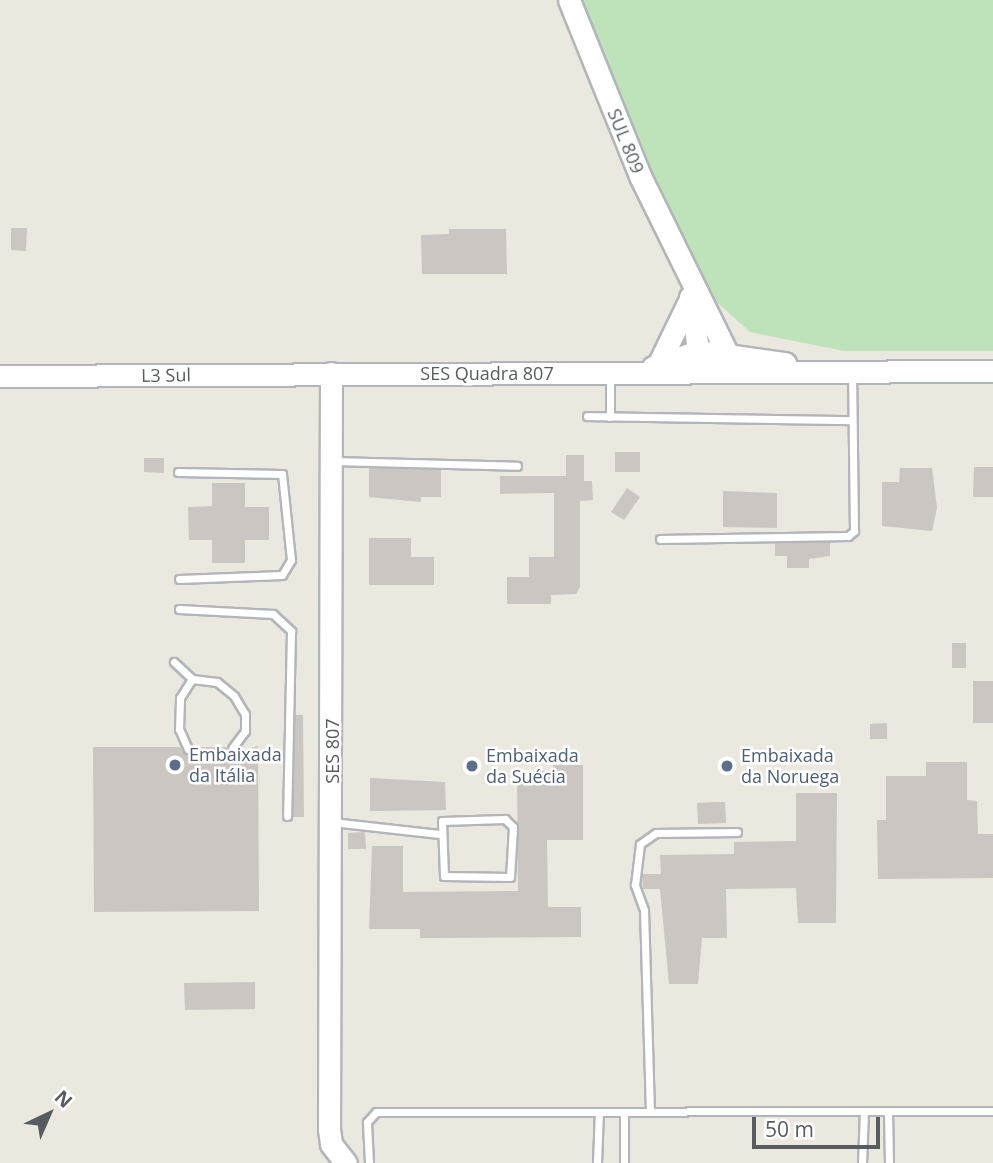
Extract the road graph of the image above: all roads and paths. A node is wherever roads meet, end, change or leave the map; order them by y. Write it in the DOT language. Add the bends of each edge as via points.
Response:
graph roads {
  1 [pos="569,0"];
  2 [pos="689,289"];
  3 [pos="705,313"];
  4 [pos="725,351"];
  5 [pos="700,361"];
  6 [pos="780,361"];
  7 [pos="650,368"];
  8 [pos="736,371"];
  9 [pos="814,371"];
  10 [pos="852,371"];
  11 [pos="993,371"];
  12 [pos="610,372"];
  13 [pos="331,373"];
  14 [pos="0,376"];
  15 [pos="587,416"];
  16 [pos="610,417"];
  17 [pos="851,420"];
  18 [pos="331,461"];
  19 [pos="517,466"];
  20 [pos="178,472"];
  21 [pos="660,539"];
  22 [pos="179,579"];
  23 [pos="179,609"];
  24 [pos="174,662"];
  25 [pos="192,679"];
  26 [pos="232,748"];
  27 [pos="188,749"];
  28 [pos="287,816"];
  29 [pos="332,822"];
  30 [pos="737,832"];
  31 [pos="439,834"];
  32 [pos="864,1111"];
  33 [pos="888,1111"];
  34 [pos="993,1111"];
  35 [pos="599,1112"];
  36 [pos="624,1112"];
  37 [pos="650,1112"];
  38 [pos="346,1163"];
  39 [pos="369,1163"];
  40 [pos="597,1163"];
  41 [pos="624,1163"];
  42 [pos="862,1163"];
  43 [pos="889,1163"];
  1 -- 2 [label="street, SUL 809"];
  2 -- 3 [label="street, SUL 809"];
  2 -- 5 [label="street, SUL 809"];
  2 -- 7 [label="street"];
  3 -- 4 [label="street, SUL 809"];
  3 -- 6 [label="street"];
  4 -- 5 [label="street, SES Quadra 807"];
  4 -- 6 [label="street, SES Quadra 807"];
  4 -- 8 [label="street, SUL 809"];
  5 -- 7 [label="street, SES Quadra 807"];
  5 -- 8 [label="street, SES Quadra 807"];
  6 -- 9 [label="street, SES Quadra 807"];
  7 -- 12 [label="street, SES Quadra 807"];
  8 -- 9 [label="street, SES Quadra 807"];
  9 -- 10 [label="street, SES Quadra 807"];
  10 -- 11 [label="street, SES Quadra 807"];
  10 -- 17 [label="lane"];
  12 -- 13 [label="street, SES Quadra 807"];
  12 -- 16 [label="lane"];
  13 -- 14 [label="street, L3 Sul"];
  13 -- 18 [label="street, SES 807"];
  15 -- 16 [label="lane"];
  16 -- 17 [label="lane"];
  17 -- 21 [label="lane" via="854,531 848,536"];
  18 -- 19 [label="lane"];
  18 -- 29 [label="street, SES 807"];
  20 -- 22 [label="lane" via="282,474 291,561 282,575"];
  23 -- 28 [label="lane" via="273,614 291,631"];
  24 -- 25 [label="lane"];
  25 -- 26 [label="lane" via="217,682 246,713 245,731"];
  25 -- 27 [label="lane" via="180,698 179,729"];
  29 -- 31 [label="lane"];
  29 -- 38 [label="street, SES 807" via="329,1129 331,1144"];
  30 -- 37 [label="lane" via="656,833 640,844 635,885 643,910"];
  31 -- 31 [label="lane" via="445,820 505,819 513,827 510,877 447,879 440,872"];
  32 -- 33 [label="lane"];
  32 -- 37 [label="lane"];
  32 -- 42 [label="lane"];
  33 -- 34 [label="lane"];
  33 -- 43 [label="lane"];
  35 -- 36 [label="lane"];
  35 -- 39 [label="lane" via="376,1112 367,1122"];
  35 -- 40 [label="lane"];
  36 -- 37 [label="lane"];
  36 -- 41 [label="lane"];
}
